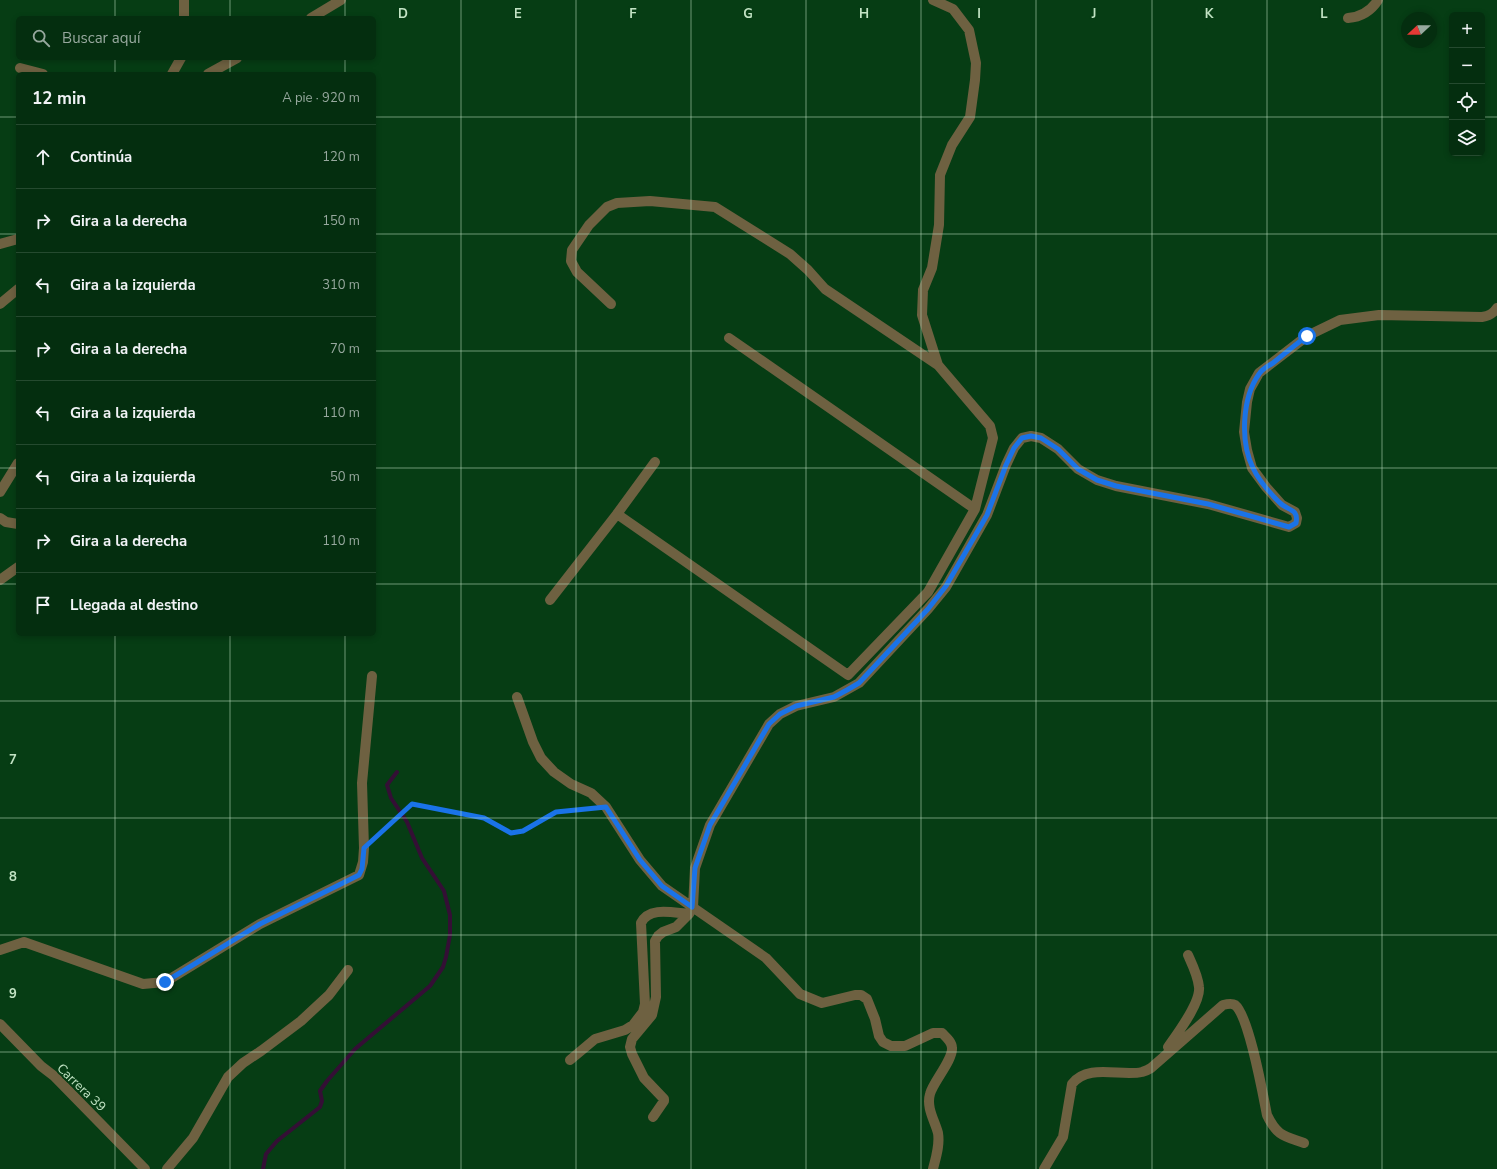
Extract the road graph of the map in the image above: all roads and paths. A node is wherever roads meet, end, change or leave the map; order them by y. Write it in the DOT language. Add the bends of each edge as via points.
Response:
graph roads {
  1 [pos="184,0"];
  2 [pos="341,0"];
  3 [pos="933,0"];
  4 [pos="1378,0"];
  5 [pos="184,16"];
  6 [pos="314,16"];
  7 [pos="1348,18"];
  8 [pos="180,60"];
  9 [pos="232,60"];
  10 [pos="20,68"];
  11 [pos="35,72"];
  12 [pos="173,72"];
  13 [pos="212,72"];
  14 [pos="16,240"];
  15 [pos="0,244"];
  16 [pos="16,291"];
  17 [pos="0,304"];
  18 [pos="611,304"];
  19 [pos="1497,308"];
  20 [pos="729,338"];
  21 [pos="938,365"];
  22 [pos="655,462"];
  23 [pos="16,466"];
  24 [pos="0,492"];
  25 [pos="975,509"];
  26 [pos="617,514"];
  27 [pos="0,518"];
  28 [pos="16,524"];
  29 [pos="16,568"];
  30 [pos="0,580"];
  31 [pos="550,600"];
  32 [pos="848,675"];
  33 [pos="372,676"];
  34 [pos="859,683"];
  35 [pos="517,697"];
  36 [pos="606,807"];
  37 [pos="364,848"];
  38 [pos="691,910"];
  39 [pos="0,950"];
  40 [pos="1188,955"];
  41 [pos="348,970"];
  42 [pos="0,1024"];
  43 [pos="570,1060"];
  44 [pos="1159,1060"];
  45 [pos="653,1117"];
  46 [pos="1304,1143"];
  47 [pos="145,1169"];
  48 [pos="167,1169"];
  49 [pos="933,1169"];
  50 [pos="1044,1169"];
  1 -- 5 [label="street"];
  2 -- 6 [label="street"];
  3 -- 21 [label="street" via="953,9 968,30 976,63 970,117 952,145 940,175 939,225 932,268 923,290 922,315"];
  4 -- 7 [label="street" via="1359,17"];
  8 -- 12 [label="street"];
  9 -- 13 [label="street"];
  10 -- 11 [label="street"];
  14 -- 15 [label="street"];
  16 -- 17 [label="street"];
  18 -- 21 [label="street" via="577,272 571,261 572,250 589,225 607,207 617,203 650,201 715,208 790,254 825,289"];
  19 -- 34 [label="street" via="1494,313 1482,317 1379,315 1340,320 1307,336 1259,373 1250,389 1247,402 1244,432 1247,450 1252,468 1266,488 1282,505 1295,512 1296,523 1289,527 1208,504 1097,480 1078,469 1058,449 1041,438 1022,438 1006,465 987,515 946,586"];
  20 -- 25 [label="street"];
  21 -- 25 [label="street" via="990,426 993,438"];
  22 -- 26 [label="street"];
  23 -- 24 [label="street"];
  25 -- 32 [label="street" via="928,592"];
  26 -- 31 [label="street"];
  26 -- 32 [label="street"];
  27 -- 28 [label="street"];
  29 -- 30 [label="street"];
  32 -- 34 [label="street"];
  33 -- 37 [label="street" via="362,783"];
  34 -- 38 [label="street" via="834,697 796,706 780,714 769,724 710,825 695,868"];
  35 -- 36 [label="street" via="541,758 554,772 571,784 591,793"];
  36 -- 37 [label="path" via="556,812 523,831 511,833 484,818 412,804"];
  36 -- 38 [label="street" via="640,860 662,886"];
  37 -- 39 [label="street" via="359,875 260,924 165,982 143,984 24,942"];
  38 -- 43 [label="street" via="658,912 642,920 645,1004 643,1012 633,1025 595,1039"];
  38 -- 45 [label="street" via="676,927 658,936 655,941 656,997 652,1016 632,1039 630,1047 644,1078 664,1099"];
  38 -- 49 [label="street" via="766,958 800,994 822,1003 854,995 861,995 867,999 883,1042 891,1046 905,1046 933,1033 942,1033 948,1039 952,1048 950,1057 930,1094 930,1107 939,1144"];
  40 -- 44 [label="street" via="1200,988 1199,994 1185,1023"];
  41 -- 48 [label="street" via="328,995 301,1021 228,1077 193,1138"];
  42 -- 47 [label="street, Carrera 39"];
  44 -- 46 [label="street" via="1224,1004 1236,1005 1251,1039 1267,1115 1273,1127 1282,1135"];
  44 -- 50 [label="street" via="1142,1072 1094,1073 1075,1080 1072,1084 1063,1137"];
}
